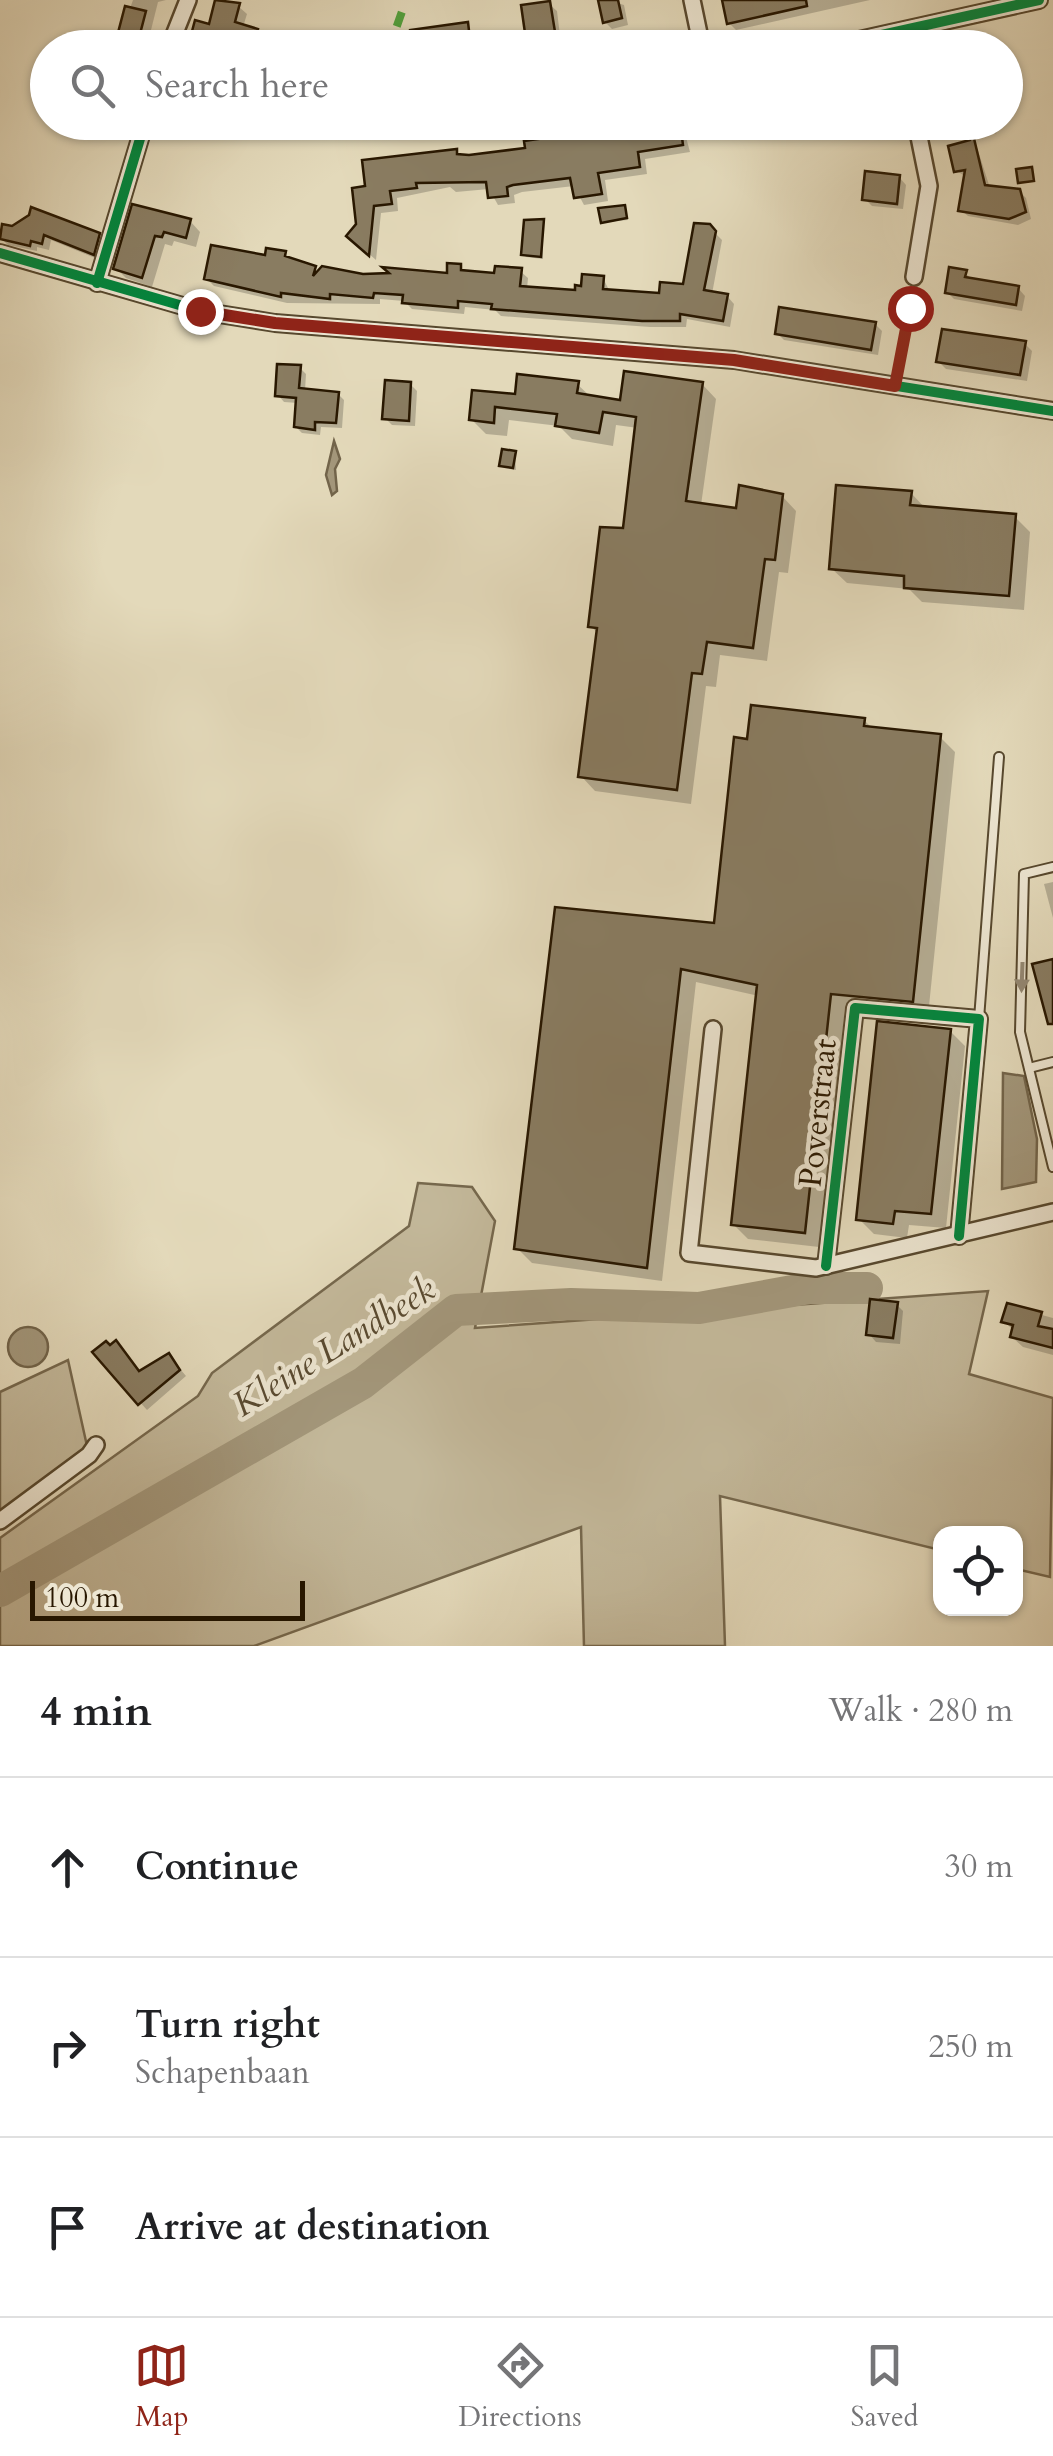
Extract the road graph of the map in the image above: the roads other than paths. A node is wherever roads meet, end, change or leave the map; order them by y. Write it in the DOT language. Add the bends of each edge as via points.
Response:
graph roads {
  1 [pos="188,0"];
  2 [pos="692,0"];
  3 [pos="1039,0"];
  4 [pos="176,30"];
  5 [pos="698,30"];
  6 [pos="933,30"];
  7 [pos="140,140"];
  8 [pos="920,140"];
  9 [pos="0,253"];
  10 [pos="914,277"];
  11 [pos="97,283"];
  12 [pos="1053,411"];
  13 [pos="999,757"];
  14 [pos="1053,866"];
  15 [pos="979,1019"];
  16 [pos="713,1029"];
  17 [pos="1053,1062"];
  18 [pos="1029,1068"];
  19 [pos="1053,1167"];
  20 [pos="1053,1212"];
  21 [pos="959,1236"];
  22 [pos="826,1266"];
  23 [pos="96,1445"];
  24 [pos="0,1521"];
  1 -- 4 [label="street"];
  2 -- 5 [label="street"];
  3 -- 6 [label="street"];
  7 -- 11 [label="street"];
  8 -- 10 [label="street" via="929,186"];
  9 -- 11 [label="street"];
  11 -- 12 [label="street" via="275,323 734,360"];
  13 -- 15 [label="lane"];
  14 -- 18 [label="lane, one-way" via="1024,874 1020,1032"];
  15 -- 21 [label="street"];
  15 -- 22 [label="street, Poverstraat" via="855,1008"];
  16 -- 22 [label="street" via="689,1254"];
  17 -- 18 [label="lane"];
  18 -- 19 [label="lane"];
  20 -- 21 [label="street"];
  21 -- 22 [label="street"];
  23 -- 24 [label="street"];
}
